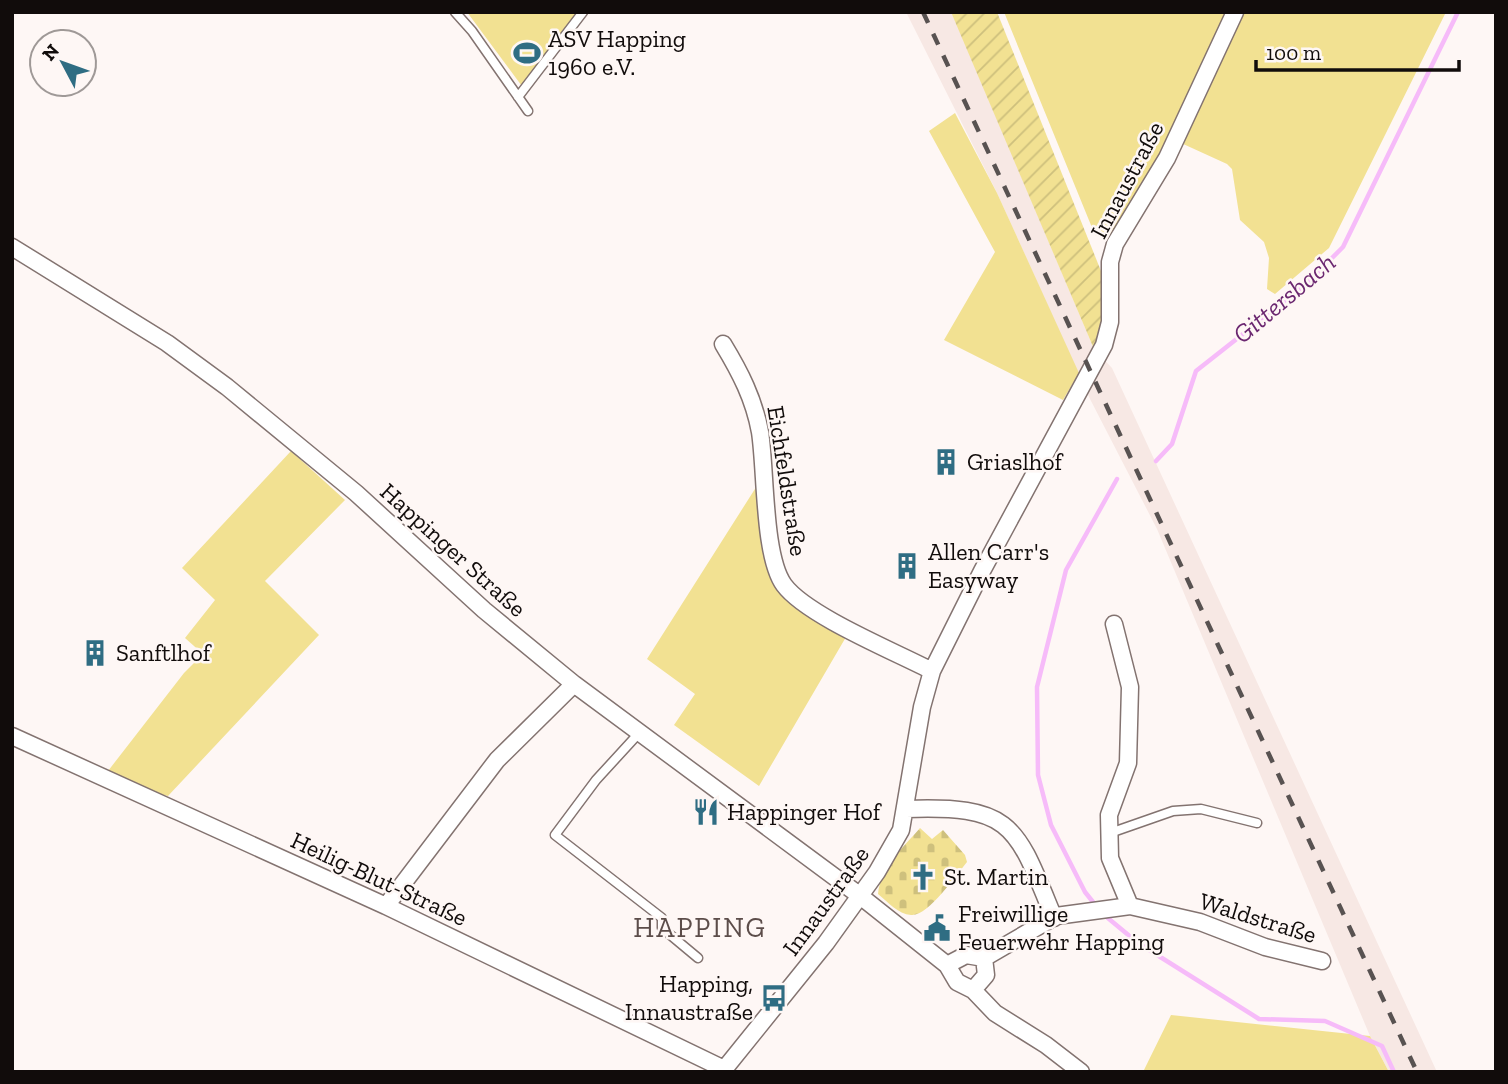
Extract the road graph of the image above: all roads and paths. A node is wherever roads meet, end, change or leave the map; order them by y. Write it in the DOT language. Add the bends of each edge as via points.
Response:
graph roads {
  1 [pos="455,12"];
  2 [pos="583,12"];
  3 [pos="1236,12"];
  4 [pos="518,97"];
  5 [pos="528,111"];
  6 [pos="12,247"];
  7 [pos="723,344"];
  8 [pos="1114,624"];
  9 [pos="932,671"];
  10 [pos="574,684"];
  11 [pos="640,732"];
  12 [pos="12,736"];
  13 [pos="906,808"];
  14 [pos="1257,823"];
  15 [pos="1110,833"];
  16 [pos="859,895"];
  17 [pos="386,906"];
  18 [pos="1130,906"];
  19 [pos="1054,918"];
  20 [pos="698,958"];
  21 [pos="984,958"];
  22 [pos="1322,961"];
  23 [pos="947,965"];
  24 [pos="974,990"];
  25 [pos="723,1070"];
  26 [pos="1081,1072"];
  1 -- 4 [label="lane"];
  2 -- 4 [label="lane"];
  3 -- 9 [label="street, Innaustraße" via="1167,158 1115,244 1109,275 1110,322 1100,354"];
  4 -- 5 [label="lane"];
  6 -- 10 [label="street, Happinger Straße" via="167,343 227,387"];
  7 -- 9 [label="street, Eichfeldstraße" via="746,383 760,430 770,539 784,585 821,614"];
  8 -- 15 [label="street" via="1130,687 1128,763 1109,815"];
  9 -- 13 [label="street, Innaustraße"];
  10 -- 11 [label="street, Happinger Straße"];
  10 -- 17 [label="street" via="497,760"];
  11 -- 16 [label="street, Happinger Straße"];
  11 -- 20 [label="lane" via="555,835 662,918 662,928"];
  12 -- 17 [label="street, Heilig-Blut-Straße"];
  13 -- 16 [label="street, Innaustraße" via="901,830"];
  13 -- 19 [label="street" via="962,809 1001,821 1020,839"];
  14 -- 15 [label="lane" via="1201,809 1173,811"];
  15 -- 18 [label="street" via="1110,858"];
  16 -- 23 [label="street, Happinger Straße"];
  16 -- 25 [label="street, Innaustraße"];
  17 -- 25 [label="street, Heilig-Blut-Straße"];
  18 -- 19 [label="street, Waldstraße"];
  18 -- 22 [label="street, Waldstraße" via="1200,922 1265,947"];
  19 -- 21 [label="street, Waldstraße"];
  21 -- 23 [label="street" via="966,955"];
  21 -- 24 [label="street" via="986,975"];
  23 -- 24 [label="street, Happinger Straße" via="957,982"];
  24 -- 26 [label="street, Happinger Straße" via="995,1013"];
}
